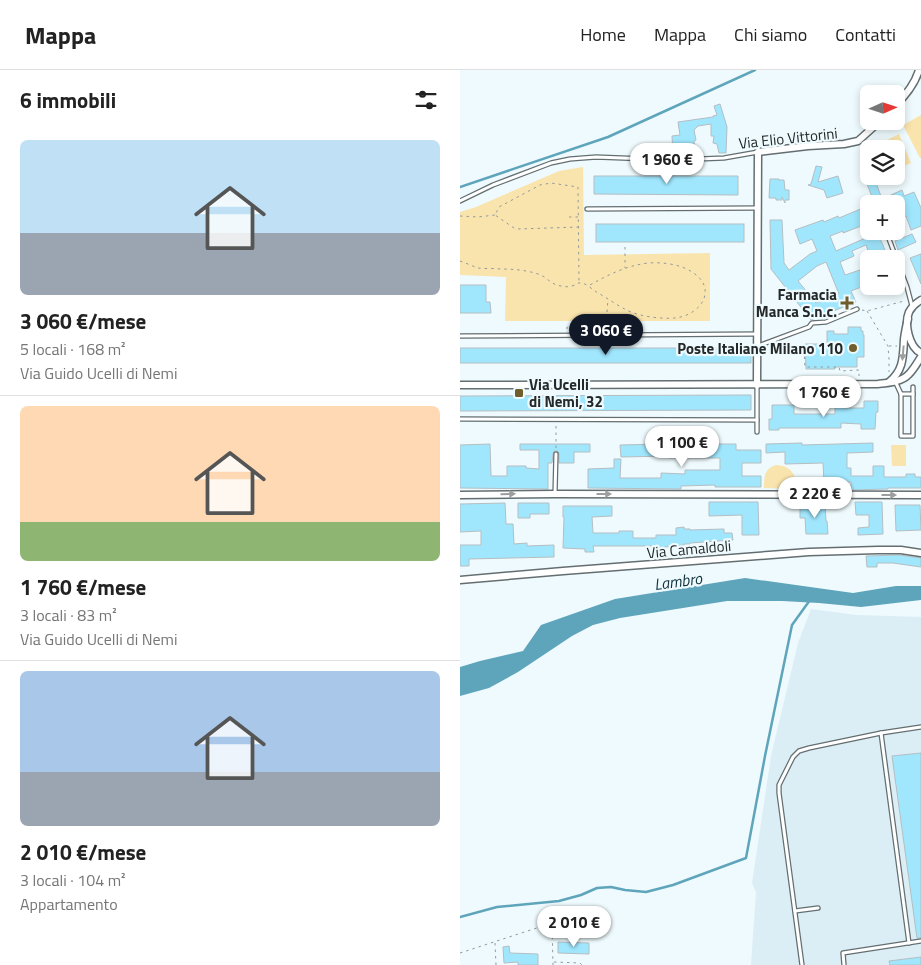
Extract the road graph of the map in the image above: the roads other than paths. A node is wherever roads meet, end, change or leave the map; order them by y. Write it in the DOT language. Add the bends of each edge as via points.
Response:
graph roads {
  1 [pos="919,70"];
  2 [pos="905,96"];
  3 [pos="870,130"];
  4 [pos="758,152"];
  5 [pos="460,201"];
  6 [pos="758,208"];
  7 [pos="586,209"];
  8 [pos="889,240"];
  9 [pos="921,300"];
  10 [pos="912,306"];
  11 [pos="857,309"];
  12 [pos="908,319"];
  13 [pos="758,334"];
  14 [pos="460,336"];
  15 [pos="758,347"];
  16 [pos="921,355"];
  17 [pos="891,379"];
  18 [pos="460,385"];
  19 [pos="758,385"];
  20 [pos="913,387"];
  21 [pos="902,394"];
  22 [pos="913,394"];
  23 [pos="462,419"];
  24 [pos="758,420"];
  25 [pos="757,432"];
  26 [pos="556,454"];
  27 [pos="555,494"];
  28 [pos="460,495"];
  29 [pos="921,495"];
  30 [pos="921,553"];
  31 [pos="460,580"];
  32 [pos="921,727"];
  33 [pos="881,733"];
  34 [pos="818,908"];
  35 [pos="795,911"];
  36 [pos="921,941"];
  37 [pos="909,943"];
  38 [pos="802,965"];
  39 [pos="844,965"];
  1 -- 2 [label="street"];
  3 -- 4 [label="street, Via Elio Vittorini" via="858,141 844,144"];
  4 -- 5 [label="lane, Via Elio Vittorini" via="724,158 674,160 570,159 501,182"];
  4 -- 6 [label="street"];
  6 -- 7 [label="lane"];
  6 -- 13 [label="street"];
  8 -- 10 [label="lane"];
  9 -- 10 [label="street"];
  10 -- 12 [label="street"];
  11 -- 15 [label="lane" via="826,322 812,323"];
  12 -- 16 [label="street" via="912,345"];
  12 -- 17 [label="street, one-way" via="903,360"];
  13 -- 14 [label="lane"];
  13 -- 15 [label="street"];
  15 -- 19 [label="street"];
  16 -- 17 [label="street" via="908,375 902,379"];
  17 -- 19 [label="street" via="872,384"];
  17 -- 21 [label="lane"];
  18 -- 19 [label="street"];
  19 -- 24 [label="lane"];
  20 -- 22 [label="lane"];
  21 -- 22 [label="lane"];
  21 -- 22 [label="lane" via="901,436 913,436"];
  23 -- 24 [label="lane"];
  24 -- 25 [label="lane"];
  26 -- 27 [label="lane"];
  28 -- 27 [label="street, one-way"];
  27 -- 29 [label="street, one-way"];
  30 -- 31 [label="street, Via Camaldoli" via="901,550 800,553"];
  32 -- 33 [label="lane"];
  33 -- 35 [label="lane" via="799,751 779,785"];
  33 -- 37 [label="lane"];
  34 -- 35 [label="lane"];
  35 -- 38 [label="lane"];
  36 -- 37 [label="lane"];
  37 -- 39 [label="lane" via="843,952"];
}
